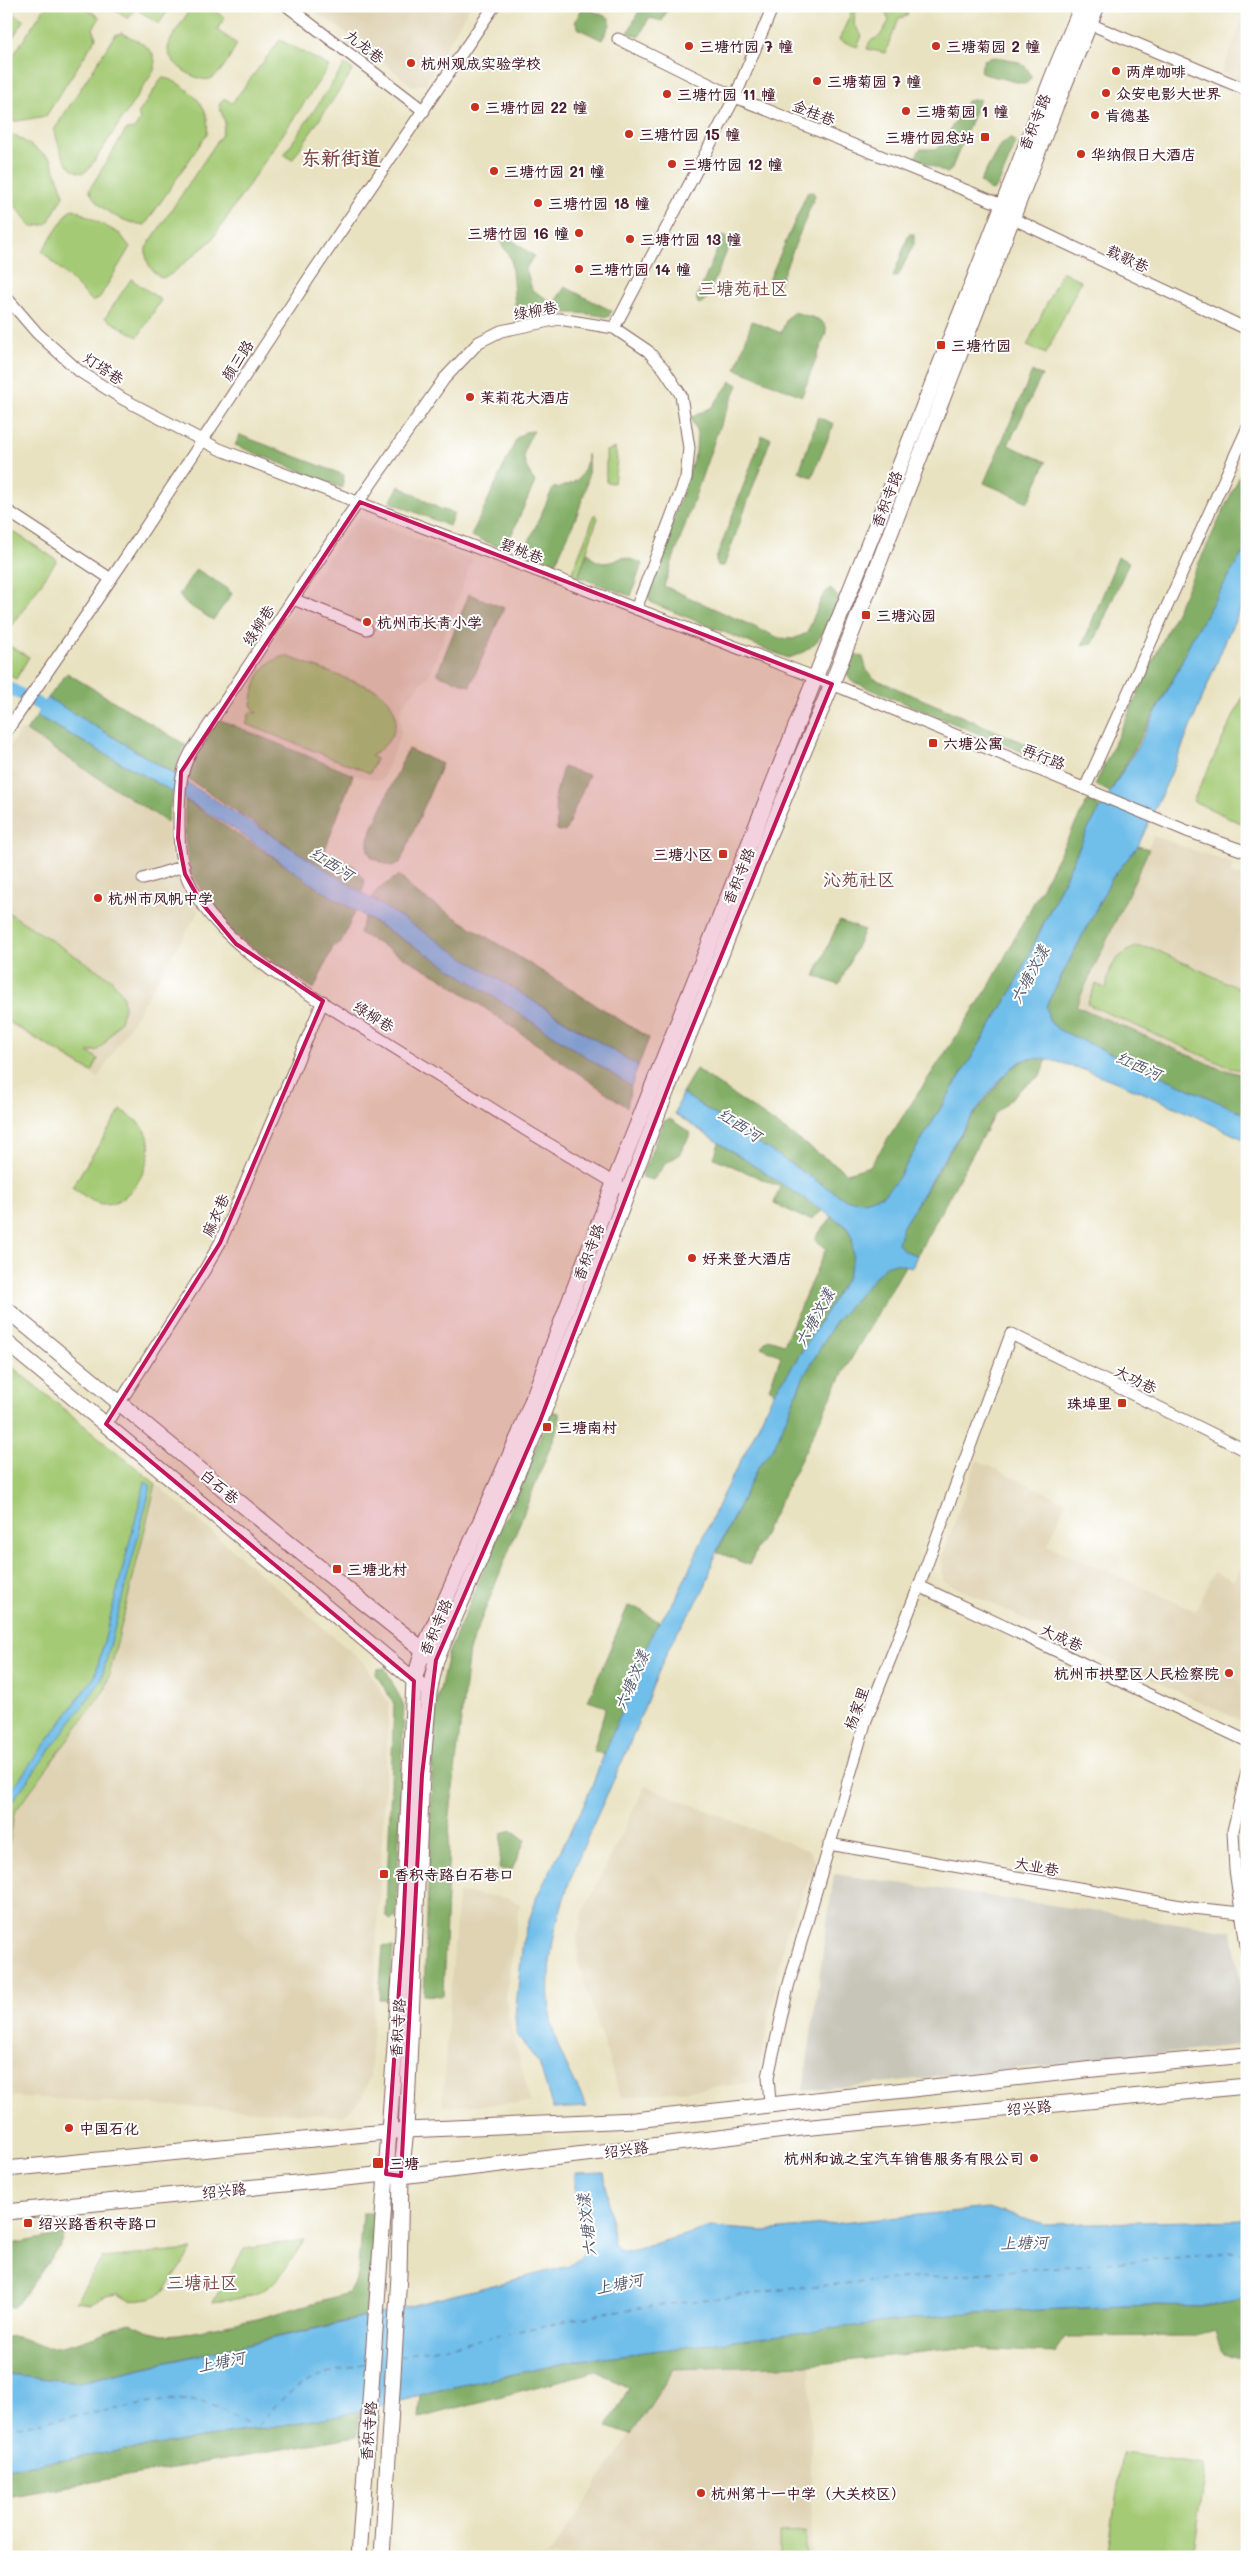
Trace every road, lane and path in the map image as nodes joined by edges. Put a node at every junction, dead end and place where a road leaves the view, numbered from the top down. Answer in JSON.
{"nodes":[{"id":1,"x":287,"y":6,"type":"edge"},
{"id":2,"x":494,"y":6,"type":"edge"},
{"id":3,"x":774,"y":6,"type":"edge"},
{"id":4,"x":1082,"y":6,"type":"edge"},
{"id":5,"x":1097,"y":6,"type":"edge"},
{"id":6,"x":1090,"y":24,"type":"junction"},
{"id":7,"x":618,"y":40,"type":"dead end"},
{"id":8,"x":1247,"y":90,"type":"edge"},
{"id":9,"x":735,"y":97,"type":"junction"},
{"id":10,"x":424,"y":111,"type":"junction"},
{"id":11,"x":1002,"y":205,"type":"junction"},
{"id":12,"x":1014,"y":219,"type":"junction"},
{"id":13,"x":6,"y":297,"type":"edge"},
{"id":14,"x":614,"y":328,"type":"junction"},
{"id":15,"x":1247,"y":329,"type":"edge"},
{"id":16,"x":1247,"y":429,"type":"edge"},
{"id":17,"x":202,"y":441,"type":"junction"},
{"id":18,"x":360,"y":502,"type":"junction"},
{"id":19,"x":6,"y":510,"type":"edge"},
{"id":20,"x":111,"y":579,"type":"junction"},
{"id":21,"x":293,"y":598,"type":"junction"},
{"id":22,"x":636,"y":609,"type":"junction"},
{"id":23,"x":366,"y":629,"type":"dead end"},
{"id":24,"x":817,"y":678,"type":"junction"},
{"id":25,"x":832,"y":684,"type":"junction"},
{"id":26,"x":6,"y":732,"type":"edge"},
{"id":27,"x":1085,"y":788,"type":"junction"},
{"id":28,"x":1247,"y":852,"type":"edge"},
{"id":29,"x":184,"y":866,"type":"junction"},
{"id":30,"x":143,"y":879,"type":"dead end"},
{"id":31,"x":323,"y":1001,"type":"junction"},
{"id":32,"x":621,"y":1187,"type":"junction"},
{"id":33,"x":6,"y":1309,"type":"edge"},
{"id":34,"x":1012,"y":1334,"type":"joint"},
{"id":35,"x":6,"y":1342,"type":"edge"},
{"id":36,"x":119,"y":1403,"type":"junction"},
{"id":37,"x":106,"y":1424,"type":"junction"},
{"id":38,"x":1247,"y":1451,"type":"edge"},
{"id":39,"x":919,"y":1586,"type":"junction"},
{"id":40,"x":424,"y":1650,"type":"junction"},
{"id":41,"x":436,"y":1660,"type":"junction"},
{"id":42,"x":414,"y":1681,"type":"junction"},
{"id":43,"x":429,"y":1693,"type":"junction"},
{"id":44,"x":1247,"y":1742,"type":"edge"},
{"id":45,"x":1247,"y":1771,"type":"edge"},
{"id":46,"x":829,"y":1844,"type":"junction"},
{"id":47,"x":1241,"y":1913,"type":"junction"},
{"id":48,"x":1247,"y":1952,"type":"edge"},
{"id":49,"x":1247,"y":2056,"type":"edge"},
{"id":50,"x":1247,"y":2086,"type":"edge"},
{"id":51,"x":770,"y":2104,"type":"junction"},
{"id":52,"x":406,"y":2130,"type":"junction"},
{"id":53,"x":390,"y":2132,"type":"junction"},
{"id":54,"x":6,"y":2170,"type":"edge"},
{"id":55,"x":386,"y":2174,"type":"junction"},
{"id":56,"x":401,"y":2176,"type":"junction"},
{"id":57,"x":6,"y":2212,"type":"edge"},
{"id":58,"x":359,"y":2557,"type":"edge"},
{"id":59,"x":382,"y":2557,"type":"edge"}],
"edges":[{"from":1,"to":10,"type":"street","name":"九龙巷"},
{"from":2,"to":10,"type":"street","name":"颜三路"},
{"from":3,"to":9,"type":"street"},
{"from":4,"to":11,"type":"main road","name":"香积寺路"},
{"from":5,"to":6,"type":"main road","name":"香积寺路"},
{"from":6,"to":8,"type":"street"},
{"from":6,"to":12,"type":"main road","name":"香积寺路"},
{"from":7,"to":9,"type":"street","name":"金桂巷"},
{"from":9,"to":11,"type":"street","name":"金桂巷"},
{"from":9,"to":14,"type":"street"},
{"from":10,"to":17,"type":"street","name":"颜三路"},
{"from":11,"to":12,"type":"street","name":"载歌巷"},
{"from":11,"to":24,"type":"main road","name":"香积寺路"},
{"from":12,"to":15,"type":"street","name":"载歌巷"},
{"from":12,"to":25,"type":"main road","name":"香积寺路"},
{"from":13,"to":17,"type":"street","name":"灯塔巷"},
{"from":14,"to":18,"type":"street","name":"绿柳巷"},
{"from":14,"to":22,"type":"street","name":"绿柳巷"},
{"from":16,"to":27,"type":"street"},
{"from":17,"to":18,"type":"street","name":"碧桃巷"},
{"from":17,"to":20,"type":"street","name":"颜三路"},
{"from":18,"to":21,"type":"street","name":"绿柳巷"},
{"from":18,"to":22,"type":"street","name":"碧桃巷"},
{"from":19,"to":20,"type":"street"},
{"from":20,"to":26,"type":"street","name":"颜三路"},
{"from":21,"to":23,"type":"street"},
{"from":21,"to":29,"type":"street","name":"绿柳巷"},
{"from":22,"to":24,"type":"street","name":"碧桃巷"},
{"from":24,"to":25,"type":"street","name":"碧桃巷"},
{"from":24,"to":32,"type":"main road","name":"香积寺路"},
{"from":25,"to":27,"type":"street","name":"再行路"},
{"from":25,"to":32,"type":"main road","name":"香积寺路"},
{"from":27,"to":28,"type":"street","name":"再行路"},
{"from":29,"to":30,"type":"street"},
{"from":29,"to":31,"type":"street","name":"绿柳巷"},
{"from":31,"to":32,"type":"street","name":"绿柳巷"},
{"from":31,"to":36,"type":"street","name":"麻衣巷"},
{"from":32,"to":40,"type":"main road","name":"香积寺路"},
{"from":32,"to":41,"type":"main road","name":"香积寺路"},
{"from":33,"to":36,"type":"main road","name":"白石巷"},
{"from":34,"to":38,"type":"street","name":"大功巷"},
{"from":34,"to":39,"type":"street","name":"杨家里"},
{"from":35,"to":37,"type":"main road","name":"白石巷"},
{"from":36,"to":37,"type":"street","name":"麻衣巷"},
{"from":36,"to":40,"type":"main road","name":"白石巷"},
{"from":37,"to":42,"type":"main road","name":"白石巷"},
{"from":39,"to":44,"type":"street","name":"大成巷"},
{"from":39,"to":46,"type":"street","name":"杨家里"},
{"from":40,"to":41,"type":"main road","name":"白石巷"},
{"from":40,"to":42,"type":"main road","name":"香积寺路"},
{"from":41,"to":43,"type":"main road","name":"香积寺路"},
{"from":42,"to":43,"type":"main road","name":"白石巷"},
{"from":42,"to":53,"type":"main road","name":"香积寺路"},
{"from":43,"to":52,"type":"main road","name":"香积寺路"},
{"from":45,"to":47,"type":"street"},
{"from":46,"to":47,"type":"street","name":"大业巷"},
{"from":46,"to":51,"type":"street","name":"杨家里"},
{"from":47,"to":48,"type":"street"},
{"from":49,"to":51,"type":"main road","name":"绍兴路"},
{"from":50,"to":56,"type":"main road","name":"绍兴路"},
{"from":51,"to":52,"type":"main road","name":"绍兴路"},
{"from":52,"to":53,"type":"main road","name":"绍兴路"},
{"from":52,"to":56,"type":"main road","name":"香积寺路"},
{"from":53,"to":54,"type":"main road","name":"绍兴路"},
{"from":53,"to":55,"type":"main road","name":"香积寺路"},
{"from":55,"to":56,"type":"main road","name":"绍兴路"},
{"from":55,"to":57,"type":"main road","name":"绍兴路"},
{"from":55,"to":58,"type":"main road","name":"香积寺路"},
{"from":56,"to":59,"type":"main road","name":"香积寺路"}]}
